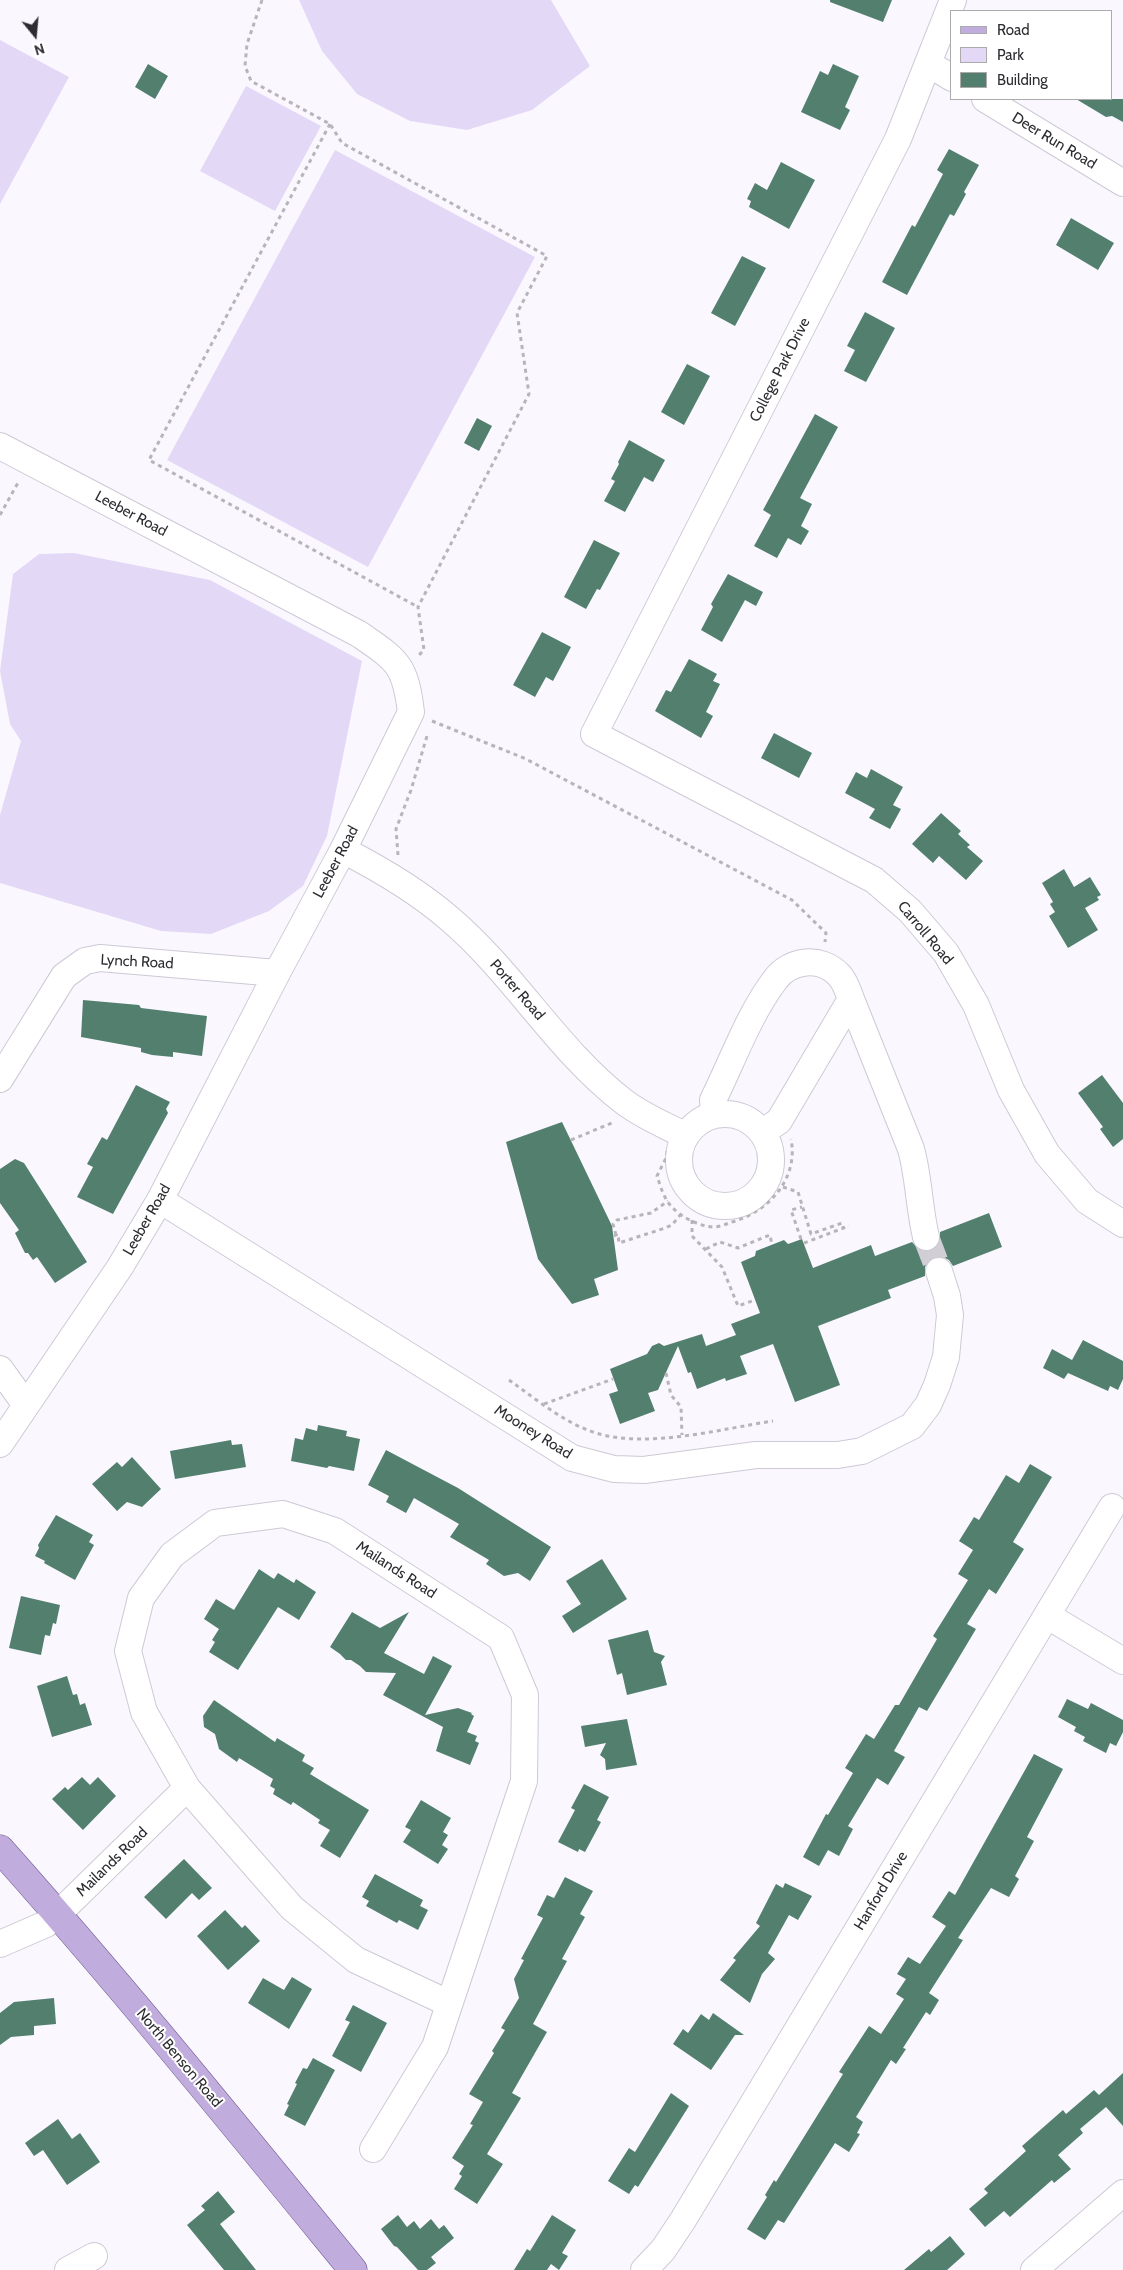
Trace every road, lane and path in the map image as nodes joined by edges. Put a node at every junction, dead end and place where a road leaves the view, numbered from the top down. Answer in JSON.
{"nodes":[{"id":1,"x":262,"y":0,"type":"edge"},
{"id":2,"x":953,"y":0,"type":"edge"},
{"id":3,"x":929,"y":64,"type":"junction"},
{"id":4,"x":950,"y":77,"type":"edge"},
{"id":5,"x":987,"y":100,"type":"edge"},
{"id":6,"x":330,"y":124,"type":"junction"},
{"id":7,"x":1123,"y":183,"type":"edge"},
{"id":8,"x":0,"y":446,"type":"edge"},
{"id":9,"x":23,"y":474,"type":"dead end"},
{"id":10,"x":0,"y":515,"type":"edge"},
{"id":11,"x":418,"y":607,"type":"junction"},
{"id":12,"x":403,"y":675,"type":"junction"},
{"id":13,"x":411,"y":712,"type":"junction"},
{"id":14,"x":594,"y":734,"type":"joint"},
{"id":15,"x":343,"y":850,"type":"junction"},
{"id":16,"x":823,"y":965,"type":"junction"},
{"id":17,"x":277,"y":972,"type":"junction"},
{"id":18,"x":851,"y":999,"type":"junction"},
{"id":19,"x":0,"y":1079,"type":"edge"},
{"id":20,"x":714,"y":1115,"type":"junction"},
{"id":21,"x":619,"y":1121,"type":"dead end"},
{"id":22,"x":771,"y":1127,"type":"junction"},
{"id":23,"x":571,"y":1140,"type":"dead end"},
{"id":24,"x":676,"y":1141,"type":"junction"},
{"id":25,"x":783,"y":1187,"type":"junction"},
{"id":26,"x":160,"y":1200,"type":"junction"},
{"id":27,"x":668,"y":1201,"type":"junction"},
{"id":28,"x":802,"y":1207,"type":"junction"},
{"id":29,"x":682,"y":1214,"type":"junction"},
{"id":30,"x":692,"y":1220,"type":"junction"},
{"id":31,"x":1123,"y":1224,"type":"edge"},
{"id":32,"x":850,"y":1226,"type":"dead end"},
{"id":33,"x":843,"y":1227,"type":"junction"},
{"id":34,"x":926,"y":1237,"type":"tunnel mouth"},
{"id":35,"x":801,"y":1239,"type":"dead end"},
{"id":36,"x":804,"y":1243,"type":"dead end"},
{"id":37,"x":772,"y":1245,"type":"dead end"},
{"id":38,"x":706,"y":1249,"type":"junction"},
{"id":39,"x":939,"y":1271,"type":"tunnel mouth"},
{"id":40,"x":755,"y":1300,"type":"dead end"},
{"id":41,"x":0,"y":1369,"type":"edge"},
{"id":42,"x":666,"y":1373,"type":"dead end"},
{"id":43,"x":613,"y":1379,"type":"dead end"},
{"id":44,"x":508,"y":1380,"type":"dead end"},
{"id":45,"x":544,"y":1404,"type":"junction"},
{"id":46,"x":26,"y":1405,"type":"junction"},
{"id":47,"x":773,"y":1421,"type":"dead end"},
{"id":48,"x":682,"y":1435,"type":"junction"},
{"id":49,"x":0,"y":1444,"type":"edge"},
{"id":50,"x":1112,"y":1507,"type":"dead end"},
{"id":51,"x":1048,"y":1616,"type":"junction"},
{"id":52,"x":1123,"y":1661,"type":"edge"},
{"id":53,"x":187,"y":1788,"type":"junction"},
{"id":54,"x":0,"y":1849,"type":"edge"},
{"id":55,"x":58,"y":1914,"type":"junction"},
{"id":56,"x":0,"y":1944,"type":"edge"},
{"id":57,"x":448,"y":2003,"type":"junction"},
{"id":58,"x":374,"y":2149,"type":"dead end"},
{"id":59,"x":1123,"y":2193,"type":"edge"},
{"id":60,"x":94,"y":2256,"type":"dead end"},
{"id":61,"x":68,"y":2270,"type":"edge"},
{"id":62,"x":353,"y":2270,"type":"edge"},
{"id":63,"x":644,"y":2270,"type":"edge"},
{"id":64,"x":1034,"y":2270,"type":"edge"}],
"edges":[{"from":1,"to":6,"type":"path"},
{"from":2,"to":3,"type":"street","name":"College Park Drive"},
{"from":3,"to":4,"type":"street"},
{"from":3,"to":14,"type":"street","name":"College Park Drive"},
{"from":5,"to":7,"type":"street","name":"Deer Run Road"},
{"from":6,"to":11,"type":"path"},
{"from":6,"to":11,"type":"path"},
{"from":8,"to":12,"type":"street","name":"Leeber Road"},
{"from":9,"to":10,"type":"path"},
{"from":11,"to":12,"type":"path"},
{"from":12,"to":13,"type":"street","name":"Leeber Road"},
{"from":13,"to":15,"type":"street","name":"Leeber Road"},
{"from":13,"to":16,"type":"path"},
{"from":14,"to":31,"type":"street","name":"Carroll Road"},
{"from":15,"to":17,"type":"street","name":"Leeber Road"},
{"from":15,"to":24,"type":"street","name":"Porter Road"},
{"from":16,"to":18,"type":"street"},
{"from":16,"to":20,"type":"street"},
{"from":17,"to":19,"type":"street","name":"Lynch Road"},
{"from":17,"to":26,"type":"street","name":"Leeber Road"},
{"from":18,"to":22,"type":"street"},
{"from":18,"to":34,"type":"street"},
{"from":20,"to":22,"type":"street"},
{"from":20,"to":24,"type":"street"},
{"from":21,"to":23,"type":"path"},
{"from":22,"to":24,"type":"street"},
{"from":22,"to":25,"type":"path"},
{"from":24,"to":27,"type":"path"},
{"from":25,"to":28,"type":"path"},
{"from":25,"to":30,"type":"path"},
{"from":26,"to":39,"type":"street","name":"Mooney Road"},
{"from":26,"to":46,"type":"street","name":"Leeber Road"},
{"from":27,"to":29,"type":"path"},
{"from":27,"to":29,"type":"path"},
{"from":28,"to":33,"type":"path"},
{"from":28,"to":35,"type":"path"},
{"from":29,"to":30,"type":"path"},
{"from":30,"to":38,"type":"path"},
{"from":32,"to":33,"type":"path"},
{"from":33,"to":36,"type":"path"},
{"from":37,"to":38,"type":"path"},
{"from":38,"to":40,"type":"path"},
{"from":41,"to":46,"type":"street"},
{"from":42,"to":48,"type":"path"},
{"from":43,"to":45,"type":"path"},
{"from":44,"to":45,"type":"path"},
{"from":45,"to":48,"type":"path"},
{"from":46,"to":49,"type":"street","name":"Leeber Road"},
{"from":47,"to":48,"type":"path"},
{"from":50,"to":51,"type":"street","name":"Hanford Drive"},
{"from":51,"to":52,"type":"street"},
{"from":51,"to":63,"type":"street","name":"Hanford Drive"},
{"from":53,"to":55,"type":"street","name":"Mailands Road"},
{"from":53,"to":57,"type":"street","name":"Mailands Road"},
{"from":53,"to":57,"type":"street","name":"Mailands Road"},
{"from":54,"to":55,"type":"main road","name":"North Benson Road"},
{"from":55,"to":56,"type":"street","name":"Mailands Road"},
{"from":55,"to":62,"type":"main road","name":"North Benson Road"},
{"from":57,"to":58,"type":"street","name":"Mailands Road"},
{"from":59,"to":64,"type":"street"},
{"from":60,"to":61,"type":"street"}]}
